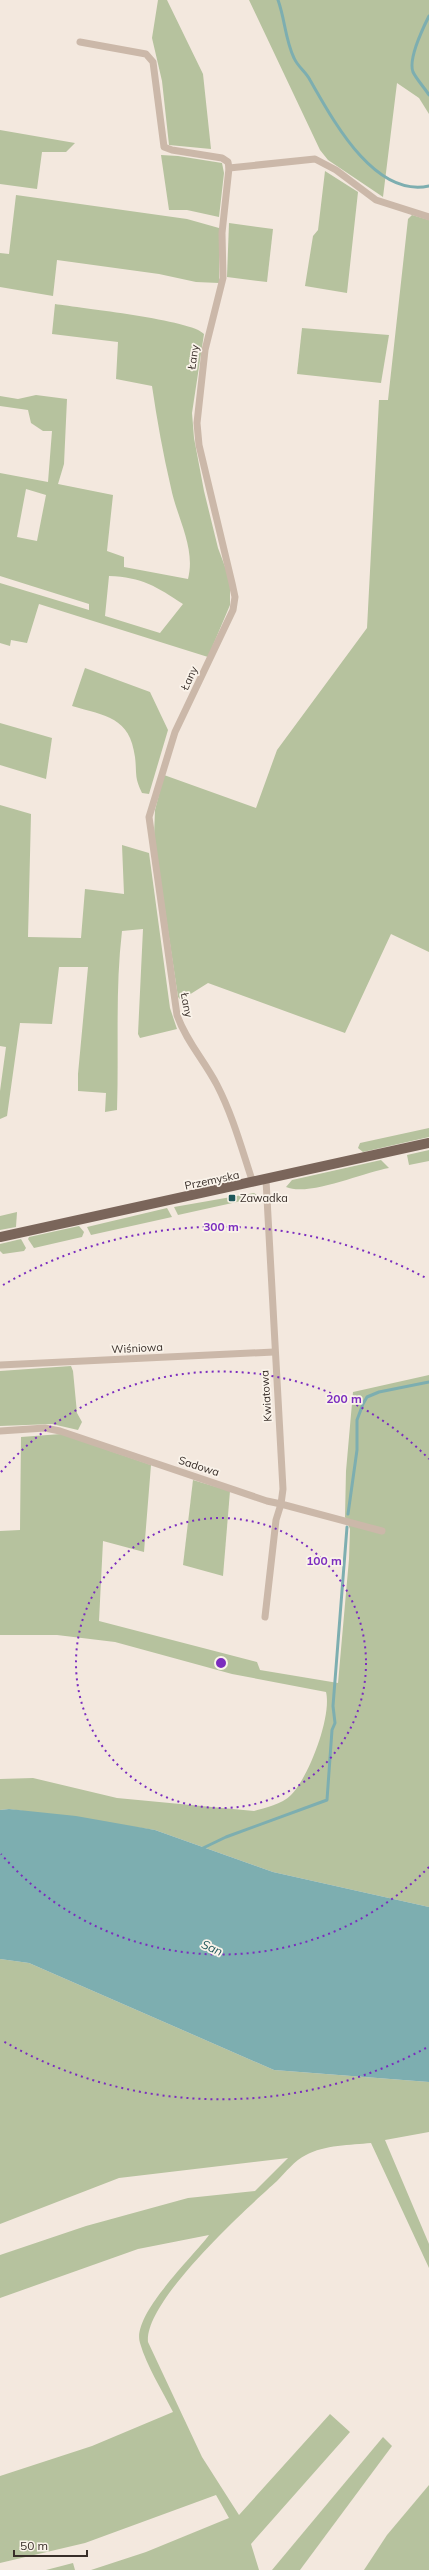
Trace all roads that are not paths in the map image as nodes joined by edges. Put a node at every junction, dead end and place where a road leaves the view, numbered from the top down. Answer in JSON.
{"nodes":[{"id":1,"x":80,"y":42,"type":"dead end"},
{"id":2,"x":229,"y":168,"type":"junction"},
{"id":3,"x":429,"y":217,"type":"edge"},
{"id":4,"x":429,"y":1143,"type":"edge"},
{"id":5,"x":266,"y":1180,"type":"junction"},
{"id":6,"x":254,"y":1183,"type":"junction"},
{"id":7,"x":0,"y":1237,"type":"edge"},
{"id":8,"x":274,"y":1352,"type":"junction"},
{"id":9,"x":0,"y":1365,"type":"edge"},
{"id":10,"x":0,"y":1431,"type":"edge"},
{"id":11,"x":281,"y":1504,"type":"junction"},
{"id":12,"x":382,"y":1531,"type":"dead end"},
{"id":13,"x":265,"y":1617,"type":"dead end"}],
"edges":[{"from":1,"to":2,"type":"street"},
{"from":2,"to":3,"type":"street"},
{"from":2,"to":6,"type":"street","name":"Łany"},
{"from":4,"to":5,"type":"main road","name":"Przemyska"},
{"from":5,"to":6,"type":"main road","name":"Przemyska"},
{"from":5,"to":8,"type":"street","name":"Kwiatowa"},
{"from":6,"to":7,"type":"main road","name":"Przemyska"},
{"from":8,"to":9,"type":"street","name":"Wiśniowa"},
{"from":8,"to":11,"type":"street","name":"Kwiatowa"},
{"from":10,"to":11,"type":"street","name":"Sadowa"},
{"from":11,"to":12,"type":"street"},
{"from":11,"to":13,"type":"street"}]}
